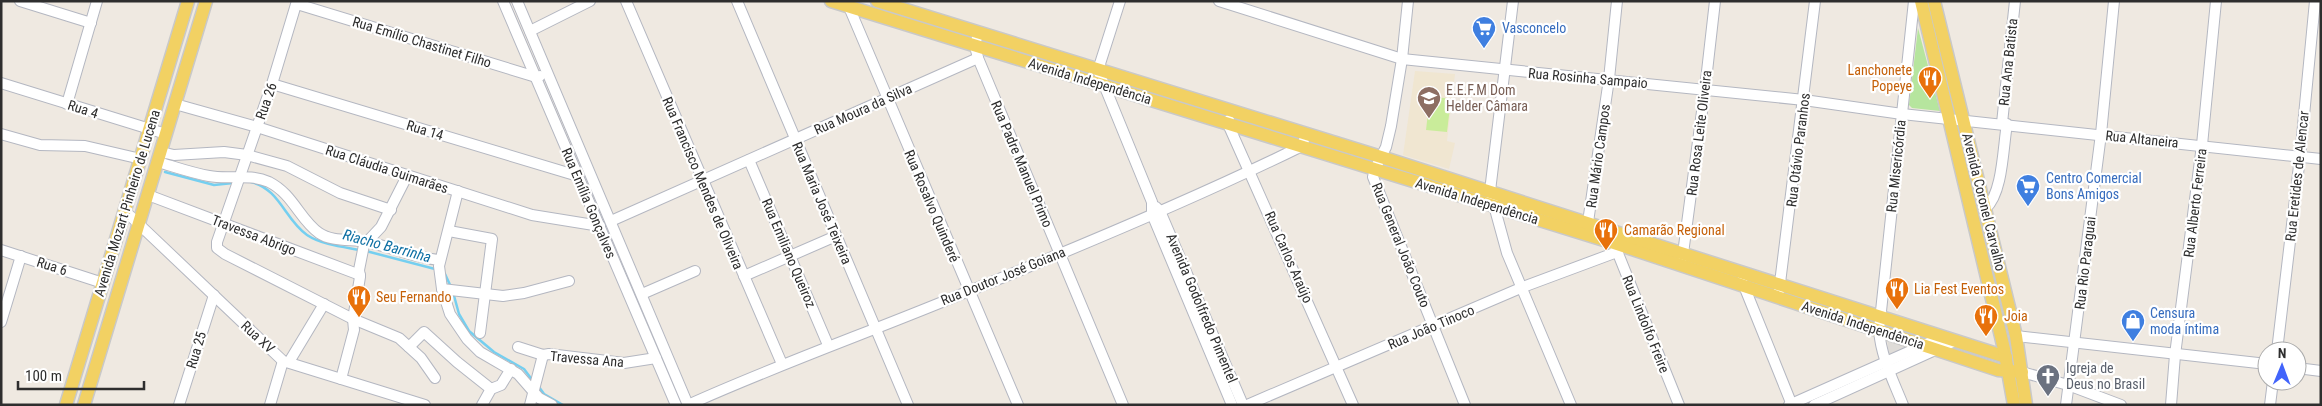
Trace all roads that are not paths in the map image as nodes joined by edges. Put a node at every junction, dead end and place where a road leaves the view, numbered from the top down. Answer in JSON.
{"nodes":[{"id":1,"x":20,"y":1,"type":"edge"},
{"id":2,"x":97,"y":1,"type":"edge"},
{"id":3,"x":188,"y":1,"type":"edge"},
{"id":4,"x":206,"y":1,"type":"edge"},
{"id":5,"x":503,"y":1,"type":"edge"},
{"id":6,"x":517,"y":1,"type":"edge"},
{"id":7,"x":590,"y":1,"type":"edge"},
{"id":8,"x":626,"y":1,"type":"edge"},
{"id":9,"x":737,"y":1,"type":"edge"},
{"id":10,"x":831,"y":1,"type":"edge"},
{"id":11,"x":877,"y":1,"type":"edge"},
{"id":12,"x":1120,"y":1,"type":"edge"},
{"id":13,"x":1219,"y":1,"type":"edge"},
{"id":14,"x":1408,"y":1,"type":"edge"},
{"id":15,"x":1513,"y":1,"type":"edge"},
{"id":16,"x":1617,"y":1,"type":"edge"},
{"id":17,"x":1715,"y":1,"type":"edge"},
{"id":18,"x":1815,"y":1,"type":"edge"},
{"id":19,"x":1914,"y":1,"type":"edge"},
{"id":20,"x":1921,"y":1,"type":"edge"},
{"id":21,"x":1934,"y":1,"type":"edge"},
{"id":22,"x":2015,"y":1,"type":"edge"},
{"id":23,"x":2114,"y":1,"type":"edge"},
{"id":24,"x":2216,"y":1,"type":"edge"},
{"id":25,"x":2315,"y":1,"type":"edge"},
{"id":26,"x":297,"y":3,"type":"edge"},
{"id":27,"x":849,"y":7,"type":"junction"},
{"id":28,"x":90,"y":22,"type":"junction"},
{"id":29,"x":530,"y":31,"type":"junction"},
{"id":30,"x":978,"y":33,"type":"junction"},
{"id":31,"x":976,"y":52,"type":"junction"},
{"id":32,"x":1402,"y":59,"type":"junction"},
{"id":33,"x":1098,"y":70,"type":"junction"},
{"id":34,"x":1505,"y":70,"type":"junction"},
{"id":35,"x":548,"y":73,"type":"junction"},
{"id":36,"x":536,"y":77,"type":"junction"},
{"id":37,"x":1609,"y":79,"type":"junction"},
{"id":38,"x":1,"y":83,"type":"edge"},
{"id":39,"x":272,"y":84,"type":"junction"},
{"id":40,"x":1104,"y":86,"type":"junction"},
{"id":41,"x":1705,"y":90,"type":"junction"},
{"id":42,"x":886,"y":98,"type":"junction"},
{"id":43,"x":1804,"y":100,"type":"junction"},
{"id":44,"x":67,"y":104,"type":"junction"},
{"id":45,"x":175,"y":104,"type":"junction"},
{"id":46,"x":1232,"y":110,"type":"junction"},
{"id":47,"x":1902,"y":114,"type":"junction"},
{"id":48,"x":1950,"y":119,"type":"junction"},
{"id":49,"x":1964,"y":121,"type":"junction"},
{"id":50,"x":1228,"y":124,"type":"junction"},
{"id":51,"x":2004,"y":124,"type":"junction"},
{"id":52,"x":257,"y":127,"type":"junction"},
{"id":53,"x":150,"y":130,"type":"junction"},
{"id":54,"x":1,"y":134,"type":"edge"},
{"id":55,"x":166,"y":134,"type":"junction"},
{"id":56,"x":2101,"y":134,"type":"junction"},
{"id":57,"x":794,"y":139,"type":"junction"},
{"id":58,"x":1304,"y":140,"type":"junction"},
{"id":59,"x":2202,"y":145,"type":"junction"},
{"id":60,"x":247,"y":155,"type":"junction"},
{"id":61,"x":1382,"y":156,"type":"junction"},
{"id":62,"x":159,"y":157,"type":"junction"},
{"id":63,"x":2300,"y":157,"type":"junction"},
{"id":64,"x":141,"y":159,"type":"junction"},
{"id":65,"x":2321,"y":159,"type":"edge"},
{"id":66,"x":749,"y":160,"type":"junction"},
{"id":67,"x":1375,"y":169,"type":"junction"},
{"id":68,"x":1250,"y":172,"type":"junction"},
{"id":69,"x":241,"y":176,"type":"junction"},
{"id":70,"x":407,"y":176,"type":"junction"},
{"id":71,"x":578,"y":176,"type":"junction"},
{"id":72,"x":703,"y":182,"type":"junction"},
{"id":73,"x":1490,"y":191,"type":"junction"},
{"id":74,"x":458,"y":192,"type":"junction"},
{"id":75,"x":148,"y":195,"type":"junction"},
{"id":76,"x":1494,"y":206,"type":"junction"},
{"id":77,"x":1986,"y":208,"type":"junction"},
{"id":78,"x":390,"y":210,"type":"junction"},
{"id":79,"x":125,"y":211,"type":"junction"},
{"id":80,"x":1156,"y":213,"type":"junction"},
{"id":81,"x":611,"y":221,"type":"junction"},
{"id":82,"x":1588,"y":222,"type":"junction"},
{"id":83,"x":139,"y":224,"type":"junction"},
{"id":84,"x":223,"y":224,"type":"junction"},
{"id":85,"x":600,"y":226,"type":"junction"},
{"id":86,"x":449,"y":231,"type":"junction"},
{"id":87,"x":836,"y":236,"type":"junction"},
{"id":88,"x":117,"y":238,"type":"junction"},
{"id":89,"x":133,"y":244,"type":"junction"},
{"id":90,"x":365,"y":247,"type":"junction"},
{"id":91,"x":1615,"y":248,"type":"junction"},
{"id":92,"x":1,"y":250,"type":"edge"},
{"id":93,"x":1683,"y":252,"type":"junction"},
{"id":94,"x":1060,"y":253,"type":"junction"},
{"id":95,"x":22,"y":256,"type":"junction"},
{"id":96,"x":790,"y":256,"type":"junction"},
{"id":97,"x":1681,"y":266,"type":"junction"},
{"id":98,"x":439,"y":267,"type":"junction"},
{"id":99,"x":696,"y":271,"type":"dead end"},
{"id":100,"x":1738,"y":271,"type":"junction"},
{"id":101,"x":633,"y":273,"type":"junction"},
{"id":102,"x":360,"y":275,"type":"junction"},
{"id":103,"x":744,"y":276,"type":"junction"},
{"id":104,"x":621,"y":278,"type":"junction"},
{"id":105,"x":569,"y":281,"type":"dead end"},
{"id":106,"x":103,"y":283,"type":"junction"},
{"id":107,"x":1744,"y":286,"type":"junction"},
{"id":108,"x":1523,"y":287,"type":"junction"},
{"id":109,"x":442,"y":289,"type":"junction"},
{"id":110,"x":1779,"y":291,"type":"junction"},
{"id":111,"x":968,"y":292,"type":"junction"},
{"id":112,"x":642,"y":294,"type":"junction"},
{"id":113,"x":214,"y":295,"type":"junction"},
{"id":114,"x":486,"y":295,"type":"junction"},
{"id":115,"x":324,"y":304,"type":"junction"},
{"id":116,"x":1196,"y":306,"type":"junction"},
{"id":117,"x":1880,"y":317,"type":"junction"},
{"id":118,"x":353,"y":318,"type":"junction"},
{"id":119,"x":1,"y":322,"type":"edge"},
{"id":120,"x":1434,"y":325,"type":"junction"},
{"id":121,"x":874,"y":327,"type":"junction"},
{"id":122,"x":1879,"y":330,"type":"junction"},
{"id":123,"x":480,"y":333,"type":"dead end"},
{"id":124,"x":2016,"y":336,"type":"junction"},
{"id":125,"x":1942,"y":337,"type":"junction"},
{"id":126,"x":1955,"y":341,"type":"junction"},
{"id":127,"x":2278,"y":341,"type":"edge"},
{"id":128,"x":2075,"y":343,"type":"junction"},
{"id":129,"x":828,"y":345,"type":"junction"},
{"id":130,"x":409,"y":347,"type":"junction"},
{"id":131,"x":518,"y":347,"type":"dead end"},
{"id":132,"x":1930,"y":347,"type":"junction"},
{"id":133,"x":543,"y":355,"type":"junction"},
{"id":134,"x":2175,"y":355,"type":"junction"},
{"id":135,"x":2006,"y":357,"type":"junction"},
{"id":136,"x":656,"y":358,"type":"junction"},
{"id":137,"x":286,"y":362,"type":"junction"},
{"id":138,"x":2257,"y":363,"type":"edge"},
{"id":139,"x":782,"y":364,"type":"junction"},
{"id":140,"x":1338,"y":366,"type":"junction"},
{"id":141,"x":1886,"y":366,"type":"junction"},
{"id":142,"x":511,"y":369,"type":"junction"},
{"id":143,"x":2307,"y":369,"type":"edge"},
{"id":144,"x":2009,"y":371,"type":"junction"},
{"id":145,"x":2321,"y":371,"type":"edge"},
{"id":146,"x":2022,"y":372,"type":"junction"},
{"id":147,"x":435,"y":378,"type":"dead end"},
{"id":148,"x":341,"y":379,"type":"junction"},
{"id":149,"x":2068,"y":385,"type":"junction"},
{"id":150,"x":492,"y":389,"type":"junction"},
{"id":151,"x":2272,"y":391,"type":"edge"},
{"id":152,"x":534,"y":392,"type":"junction"},
{"id":153,"x":1791,"y":404,"type":"edge"},
{"id":154,"x":66,"y":405,"type":"edge"},
{"id":155,"x":84,"y":405,"type":"edge"},
{"id":156,"x":179,"y":405,"type":"edge"},
{"id":157,"x":270,"y":405,"type":"edge"},
{"id":158,"x":425,"y":405,"type":"edge"},
{"id":159,"x":482,"y":405,"type":"edge"},
{"id":160,"x":530,"y":405,"type":"edge"},
{"id":161,"x":552,"y":405,"type":"edge"},
{"id":162,"x":676,"y":405,"type":"edge"},
{"id":163,"x":688,"y":405,"type":"edge"},
{"id":164,"x":908,"y":405,"type":"edge"},
{"id":165,"x":1018,"y":405,"type":"edge"},
{"id":166,"x":1123,"y":405,"type":"edge"},
{"id":167,"x":1232,"y":405,"type":"edge"},
{"id":168,"x":1243,"y":405,"type":"edge"},
{"id":169,"x":1247,"y":405,"type":"edge"},
{"id":170,"x":1353,"y":405,"type":"edge"},
{"id":171,"x":1466,"y":405,"type":"edge"},
{"id":172,"x":1571,"y":405,"type":"edge"},
{"id":173,"x":1679,"y":405,"type":"edge"},
{"id":174,"x":1814,"y":405,"type":"edge"},
{"id":175,"x":1903,"y":405,"type":"edge"},
{"id":176,"x":2014,"y":405,"type":"edge"},
{"id":177,"x":2026,"y":405,"type":"edge"},
{"id":178,"x":2066,"y":405,"type":"edge"},
{"id":179,"x":2121,"y":405,"type":"edge"},
{"id":180,"x":2170,"y":405,"type":"edge"},
{"id":181,"x":2270,"y":405,"type":"edge"}],
"edges":[{"from":1,"to":28,"type":"street"},
{"from":2,"to":28,"type":"street"},
{"from":3,"to":53,"type":"main road","name":"Avenida Mozart Pinheiro de Lucena"},
{"from":4,"to":45,"type":"main road","name":"Avenida Mozart Pinheiro de Lucena"},
{"from":5,"to":36,"type":"street","name":"Rua Emília Gonçalves"},
{"from":6,"to":29,"type":"street","name":"Rua Emília Gonçalves"},
{"from":7,"to":29,"type":"street"},
{"from":8,"to":72,"type":"street","name":"Rua Francisco Mendes de Oliveira"},
{"from":9,"to":57,"type":"street","name":"Rua Maria José Teixeira"},
{"from":10,"to":27,"type":"main road","name":"Avenida Independência"},
{"from":11,"to":30,"type":"main road","name":"Avenida Independência"},
{"from":12,"to":33,"type":"street"},
{"from":13,"to":32,"type":"street","name":"Rua Rosinha Sampaio"},
{"from":14,"to":32,"type":"street"},
{"from":15,"to":34,"type":"street"},
{"from":16,"to":37,"type":"street","name":"Rua Mário Campos"},
{"from":17,"to":41,"type":"street","name":"Rua Rosa Leite Oliveira"},
{"from":18,"to":43,"type":"street","name":"Rua Otávio Paranhos"},
{"from":19,"to":47,"type":"street","name":"Rua Misericórdia"},
{"from":20,"to":48,"type":"main road","name":"Avenida Coronel Carvalho"},
{"from":21,"to":49,"type":"main road","name":"Avenida Coronel Carvalho"},
{"from":22,"to":51,"type":"street","name":"Rua Ana Batista"},
{"from":23,"to":56,"type":"street","name":"Rua Rio Paraguai"},
{"from":24,"to":59,"type":"street","name":"Rua Alberto Ferreira"},
{"from":25,"to":63,"type":"street","name":"Rua Eretides de Alencar"},
{"from":26,"to":36,"type":"street","name":"Rua Emílio Chastinet Filho"},
{"from":26,"to":39,"type":"street","name":"Rua 26"},
{"from":27,"to":31,"type":"main road","name":"Avenida Independência"},
{"from":27,"to":42,"type":"street","name":"Rua Rosalvo Quinderé"},
{"from":28,"to":44,"type":"street"},
{"from":29,"to":35,"type":"street","name":"Rua Emília Gonçalves"},
{"from":30,"to":31,"type":"street"},
{"from":30,"to":33,"type":"main road","name":"Avenida Independência"},
{"from":31,"to":40,"type":"main road","name":"Avenida Independência"},
{"from":31,"to":42,"type":"street","name":"Rua Moura da Silva"},
{"from":31,"to":94,"type":"street","name":"Rua Padre Manuel Primo"},
{"from":32,"to":34,"type":"street","name":"Rua Rosinha Sampaio"},
{"from":32,"to":61,"type":"street"},
{"from":33,"to":40,"type":"street"},
{"from":33,"to":46,"type":"main road","name":"Avenida Independência"},
{"from":34,"to":37,"type":"street","name":"Rua Rosinha Sampaio"},
{"from":34,"to":73,"type":"street"},
{"from":35,"to":36,"type":"street"},
{"from":35,"to":81,"type":"street","name":"Rua Emília Gonçalves"},
{"from":36,"to":71,"type":"street","name":"Rua Emília Gonçalves"},
{"from":37,"to":41,"type":"street","name":"Rua Rosinha Sampaio"},
{"from":37,"to":82,"type":"street","name":"Rua Mário Campos"},
{"from":38,"to":44,"type":"street","name":"Rua 4"},
{"from":39,"to":52,"type":"street","name":"Rua 26"},
{"from":39,"to":71,"type":"street","name":"Rua 14"},
{"from":40,"to":50,"type":"main road","name":"Avenida Independência"},
{"from":40,"to":80,"type":"street"},
{"from":41,"to":43,"type":"street","name":"Rua Rosinha Sampaio"},
{"from":41,"to":93,"type":"street","name":"Rua Rosa Leite Oliveira"},
{"from":42,"to":57,"type":"street","name":"Rua Moura da Silva"},
{"from":42,"to":111,"type":"street","name":"Rua Rosalvo Quinderé"},
{"from":43,"to":47,"type":"street","name":"Rua Rosinha Sampaio"},
{"from":43,"to":110,"type":"street","name":"Rua Otávio Paranhos"},
{"from":44,"to":53,"type":"street","name":"Rua 4"},
{"from":45,"to":52,"type":"street","name":"Rua Cláudia Guimarães"},
{"from":45,"to":55,"type":"main road","name":"Avenida Mozart Pinheiro de Lucena"},
{"from":46,"to":50,"type":"street"},
{"from":46,"to":58,"type":"main road","name":"Avenida Independência"},
{"from":47,"to":48,"type":"street","name":"Rua Rosinha Sampaio"},
{"from":47,"to":117,"type":"street","name":"Rua Misericórdia"},
{"from":48,"to":49,"type":"street","name":"Rua Rosinha Sampaio"},
{"from":48,"to":135,"type":"main road","name":"Avenida Coronel Carvalho"},
{"from":49,"to":51,"type":"street","name":"Rua Altaneira"},
{"from":49,"to":77,"type":"main road","name":"Avenida Coronel Carvalho"},
{"from":50,"to":58,"type":"main road","name":"Avenida Independência"},
{"from":50,"to":68,"type":"street","name":"Rua Carlos Araújo"},
{"from":51,"to":56,"type":"street","name":"Rua Altaneira"},
{"from":51,"to":77,"type":"street","name":"Rua Ana Batista"},
{"from":52,"to":60,"type":"street","name":"Rua 26"},
{"from":52,"to":70,"type":"street","name":"Rua Cláudia Guimarães"},
{"from":53,"to":55,"type":"street","name":"Rua 4"},
{"from":53,"to":64,"type":"main road","name":"Avenida Mozart Pinheiro de Lucena"},
{"from":54,"to":64,"type":"street"},
{"from":55,"to":62,"type":"main road","name":"Avenida Mozart Pinheiro de Lucena"},
{"from":56,"to":59,"type":"street","name":"Rua Altaneira"},
{"from":56,"to":128,"type":"street","name":"Rua Rio Paraguai"},
{"from":57,"to":66,"type":"street","name":"Rua Moura da Silva"},
{"from":57,"to":87,"type":"street","name":"Rua Maria José Teixeira"},
{"from":58,"to":61,"type":"main road","name":"Avenida Independência"},
{"from":58,"to":67,"type":"main road","name":"Avenida Independência"},
{"from":58,"to":68,"type":"street","name":"Rua Doutor José Goiana"},
{"from":59,"to":63,"type":"street","name":"Rua Altaneira"},
{"from":59,"to":134,"type":"street","name":"Rua Alberto Ferreira"},
{"from":60,"to":62,"type":"street"},
{"from":60,"to":69,"type":"street","name":"Rua 26"},
{"from":60,"to":78,"type":"street"},
{"from":61,"to":67,"type":"street"},
{"from":61,"to":73,"type":"main road","name":"Avenida Independência"},
{"from":62,"to":69,"type":"street"},
{"from":62,"to":75,"type":"main road","name":"Avenida Mozart Pinheiro de Lucena"},
{"from":63,"to":65,"type":"street","name":"Rua Altaneira"},
{"from":63,"to":127,"type":"street","name":"Rua Eretides de Alencar"},
{"from":64,"to":79,"type":"main road","name":"Avenida Mozart Pinheiro de Lucena"},
{"from":66,"to":72,"type":"street","name":"Rua Moura da Silva"},
{"from":66,"to":96,"type":"street","name":"Rua Emiliano Queiroz"},
{"from":67,"to":76,"type":"main road","name":"Avenida Independência"},
{"from":67,"to":120,"type":"street","name":"Rua General João Couto"},
{"from":68,"to":80,"type":"street","name":"Rua Doutor José Goiana"},
{"from":68,"to":140,"type":"street","name":"Rua Carlos Araújo"},
{"from":69,"to":84,"type":"street","name":"Rua 26"},
{"from":69,"to":90,"type":"street"},
{"from":70,"to":74,"type":"street","name":"Rua Cláudia Guimarães"},
{"from":70,"to":78,"type":"street"},
{"from":71,"to":85,"type":"street","name":"Rua Emília Gonçalves"},
{"from":72,"to":81,"type":"street","name":"Rua Moura da Silva"},
{"from":72,"to":103,"type":"street","name":"Rua Francisco Mendes de Oliveira"},
{"from":73,"to":76,"type":"street"},
{"from":73,"to":82,"type":"main road","name":"Avenida Independência"},
{"from":74,"to":85,"type":"street","name":"Rua Cláudia Guimarães"},
{"from":74,"to":86,"type":"street"},
{"from":75,"to":83,"type":"main road","name":"Avenida Mozart Pinheiro de Lucena"},
{"from":75,"to":84,"type":"street","name":"Travessa Abrigo"},
{"from":76,"to":91,"type":"main road","name":"Avenida Independência"},
{"from":76,"to":108,"type":"street"},
{"from":77,"to":124,"type":"main road","name":"Avenida Coronel Carvalho"},
{"from":78,"to":90,"type":"street"},
{"from":79,"to":83,"type":"street","name":"Rua XV"},
{"from":79,"to":88,"type":"main road","name":"Avenida Mozart Pinheiro de Lucena"},
{"from":80,"to":94,"type":"street","name":"Rua Doutor José Goiana"},
{"from":80,"to":116,"type":"street","name":"Avenida Godolfredo Pimentel"},
{"from":81,"to":101,"type":"street","name":"Rua Emília Gonçalves"},
{"from":82,"to":93,"type":"main road","name":"Avenida Independência"},
{"from":83,"to":89,"type":"main road","name":"Avenida Mozart Pinheiro de Lucena"},
{"from":83,"to":113,"type":"street","name":"Rua XV"},
{"from":84,"to":102,"type":"street","name":"Travessa Abrigo"},
{"from":84,"to":115,"type":"street","name":"Rua 26"},
{"from":85,"to":104,"type":"street","name":"Rua Emília Gonçalves"},
{"from":86,"to":98,"type":"street"},
{"from":86,"to":114,"type":"street"},
{"from":87,"to":96,"type":"street"},
{"from":87,"to":121,"type":"street","name":"Rua Maria José Teixeira"},
{"from":88,"to":89,"type":"main road"},
{"from":88,"to":106,"type":"main road","name":"Avenida Mozart Pinheiro de Lucena"},
{"from":89,"to":155,"type":"main road","name":"Avenida Mozart Pinheiro de Lucena"},
{"from":90,"to":98,"type":"street"},
{"from":90,"to":102,"type":"street"},
{"from":91,"to":97,"type":"main road","name":"Avenida Independência"},
{"from":91,"to":108,"type":"street","name":"Rua João Tinoco"},
{"from":91,"to":173,"type":"street","name":"Rua Lindolfo Freire"},
{"from":92,"to":95,"type":"street","name":"Rua 6"},
{"from":93,"to":97,"type":"street","name":"Rua Rosa Leite Oliveira"},
{"from":93,"to":100,"type":"main road","name":"Avenida Independência"},
{"from":94,"to":111,"type":"street","name":"Rua Doutor José Goiana"},
{"from":94,"to":166,"type":"street","name":"Rua Padre Manuel Primo"},
{"from":95,"to":106,"type":"street","name":"Rua 6"},
{"from":95,"to":119,"type":"street"},
{"from":96,"to":103,"type":"street"},
{"from":96,"to":129,"type":"street","name":"Rua Emiliano Queiroz"},
{"from":97,"to":107,"type":"main road","name":"Avenida Independência"},
{"from":98,"to":109,"type":"street"},
{"from":99,"to":112,"type":"street"},
{"from":100,"to":107,"type":"street"},
{"from":100,"to":110,"type":"main road","name":"Avenida Independência"},
{"from":101,"to":104,"type":"street"},
{"from":101,"to":112,"type":"street","name":"Rua Emília Gonçalves"},
{"from":102,"to":118,"type":"street"},
{"from":103,"to":139,"type":"street","name":"Rua Francisco Mendes de Oliveira"},
{"from":104,"to":136,"type":"street","name":"Rua Emília Gonçalves"},
{"from":105,"to":114,"type":"street"},
{"from":106,"to":154,"type":"main road","name":"Avenida Mozart Pinheiro de Lucena"},
{"from":107,"to":110,"type":"main road","name":"Avenida Independência"},
{"from":107,"to":153,"type":"street"},
{"from":108,"to":120,"type":"street","name":"Rua João Tinoco"},
{"from":108,"to":172,"type":"street"},
{"from":109,"to":114,"type":"street"},
{"from":109,"to":142,"type":"street"},
{"from":110,"to":117,"type":"main road","name":"Avenida Independência"},
{"from":110,"to":122,"type":"main road","name":"Avenida Independência"},
{"from":111,"to":121,"type":"street","name":"Rua Doutor José Goiana"},
{"from":111,"to":165,"type":"street","name":"Rua Rosalvo Quinderé"},
{"from":112,"to":163,"type":"street","name":"Rua Emília Gonçalves"},
{"from":113,"to":137,"type":"street","name":"Rua XV"},
{"from":113,"to":156,"type":"street","name":"Rua 25"},
{"from":114,"to":123,"type":"street"},
{"from":115,"to":118,"type":"street","name":"Rua 26"},
{"from":115,"to":137,"type":"street"},
{"from":116,"to":167,"type":"street","name":"Avenida Godolfredo Pimentel"},
{"from":116,"to":168,"type":"street","name":"Avenida Godolfredo Pimentel"},
{"from":117,"to":122,"type":"street","name":"Rua Misericórdia"},
{"from":117,"to":125,"type":"main road","name":"Avenida Independência"},
{"from":118,"to":130,"type":"street","name":"Rua 26"},
{"from":118,"to":148,"type":"street"},
{"from":120,"to":140,"type":"street","name":"Rua João Tinoco"},
{"from":120,"to":171,"type":"street","name":"Rua General João Couto"},
{"from":121,"to":129,"type":"street","name":"Rua Doutor José Goiana"},
{"from":121,"to":164,"type":"street","name":"Rua Maria José Teixeira"},
{"from":122,"to":132,"type":"main road","name":"Avenida Independência"},
{"from":122,"to":141,"type":"street","name":"Rua Misericórdia"},
{"from":124,"to":128,"type":"street"},
{"from":124,"to":146,"type":"main road","name":"Avenida Coronel Carvalho"},
{"from":125,"to":126,"type":"main road","name":"Avenida Independência"},
{"from":125,"to":132,"type":"street"},
{"from":126,"to":132,"type":"street"},
{"from":126,"to":135,"type":"main road","name":"Avenida Independência"},
{"from":128,"to":134,"type":"street"},
{"from":128,"to":149,"type":"street","name":"Rua Rio Paraguai"},
{"from":129,"to":139,"type":"street","name":"Rua Doutor José Goiana"},
{"from":130,"to":147,"type":"street","name":"Rua 26"},
{"from":130,"to":150,"type":"street"},
{"from":131,"to":133,"type":"street","name":"Travessa Ana"},
{"from":132,"to":141,"type":"street"},
{"from":132,"to":144,"type":"main road","name":"Avenida Independência"},
{"from":133,"to":136,"type":"street","name":"Travessa Ana"},
{"from":133,"to":152,"type":"street"},
{"from":134,"to":138,"type":"street"},
{"from":134,"to":180,"type":"street","name":"Rua Alberto Ferreira"},
{"from":135,"to":144,"type":"main road","name":"Avenida Coronel Carvalho"},
{"from":136,"to":162,"type":"street","name":"Rua Emília Gonçalves"},
{"from":137,"to":148,"type":"street","name":"Rua XV"},
{"from":137,"to":157,"type":"street"},
{"from":139,"to":163,"type":"street","name":"Rua Doutor José Goiana"},
{"from":140,"to":169,"type":"street","name":"Rua João Tinoco"},
{"from":140,"to":170,"type":"street","name":"Rua Carlos Araújo"},
{"from":141,"to":153,"type":"street"},
{"from":141,"to":174,"type":"street"},
{"from":141,"to":175,"type":"street","name":"Rua Misericórdia"},
{"from":142,"to":150,"type":"street"},
{"from":142,"to":152,"type":"street"},
{"from":143,"to":145,"type":"street"},
{"from":144,"to":146,"type":"main road","name":"Avenida Independência"},
{"from":144,"to":176,"type":"main road","name":"Avenida Coronel Carvalho"},
{"from":146,"to":149,"type":"street","name":"Avenida Independência"},
{"from":146,"to":177,"type":"main road","name":"Avenida Coronel Carvalho"},
{"from":148,"to":158,"type":"street","name":"Rua XV"},
{"from":149,"to":178,"type":"street","name":"Rua Rio Paraguai"},
{"from":149,"to":179,"type":"street","name":"Avenida Independência"},
{"from":150,"to":159,"type":"street"},
{"from":151,"to":181,"type":"street"},
{"from":152,"to":160,"type":"street"},
{"from":152,"to":161,"type":"street"}]}
